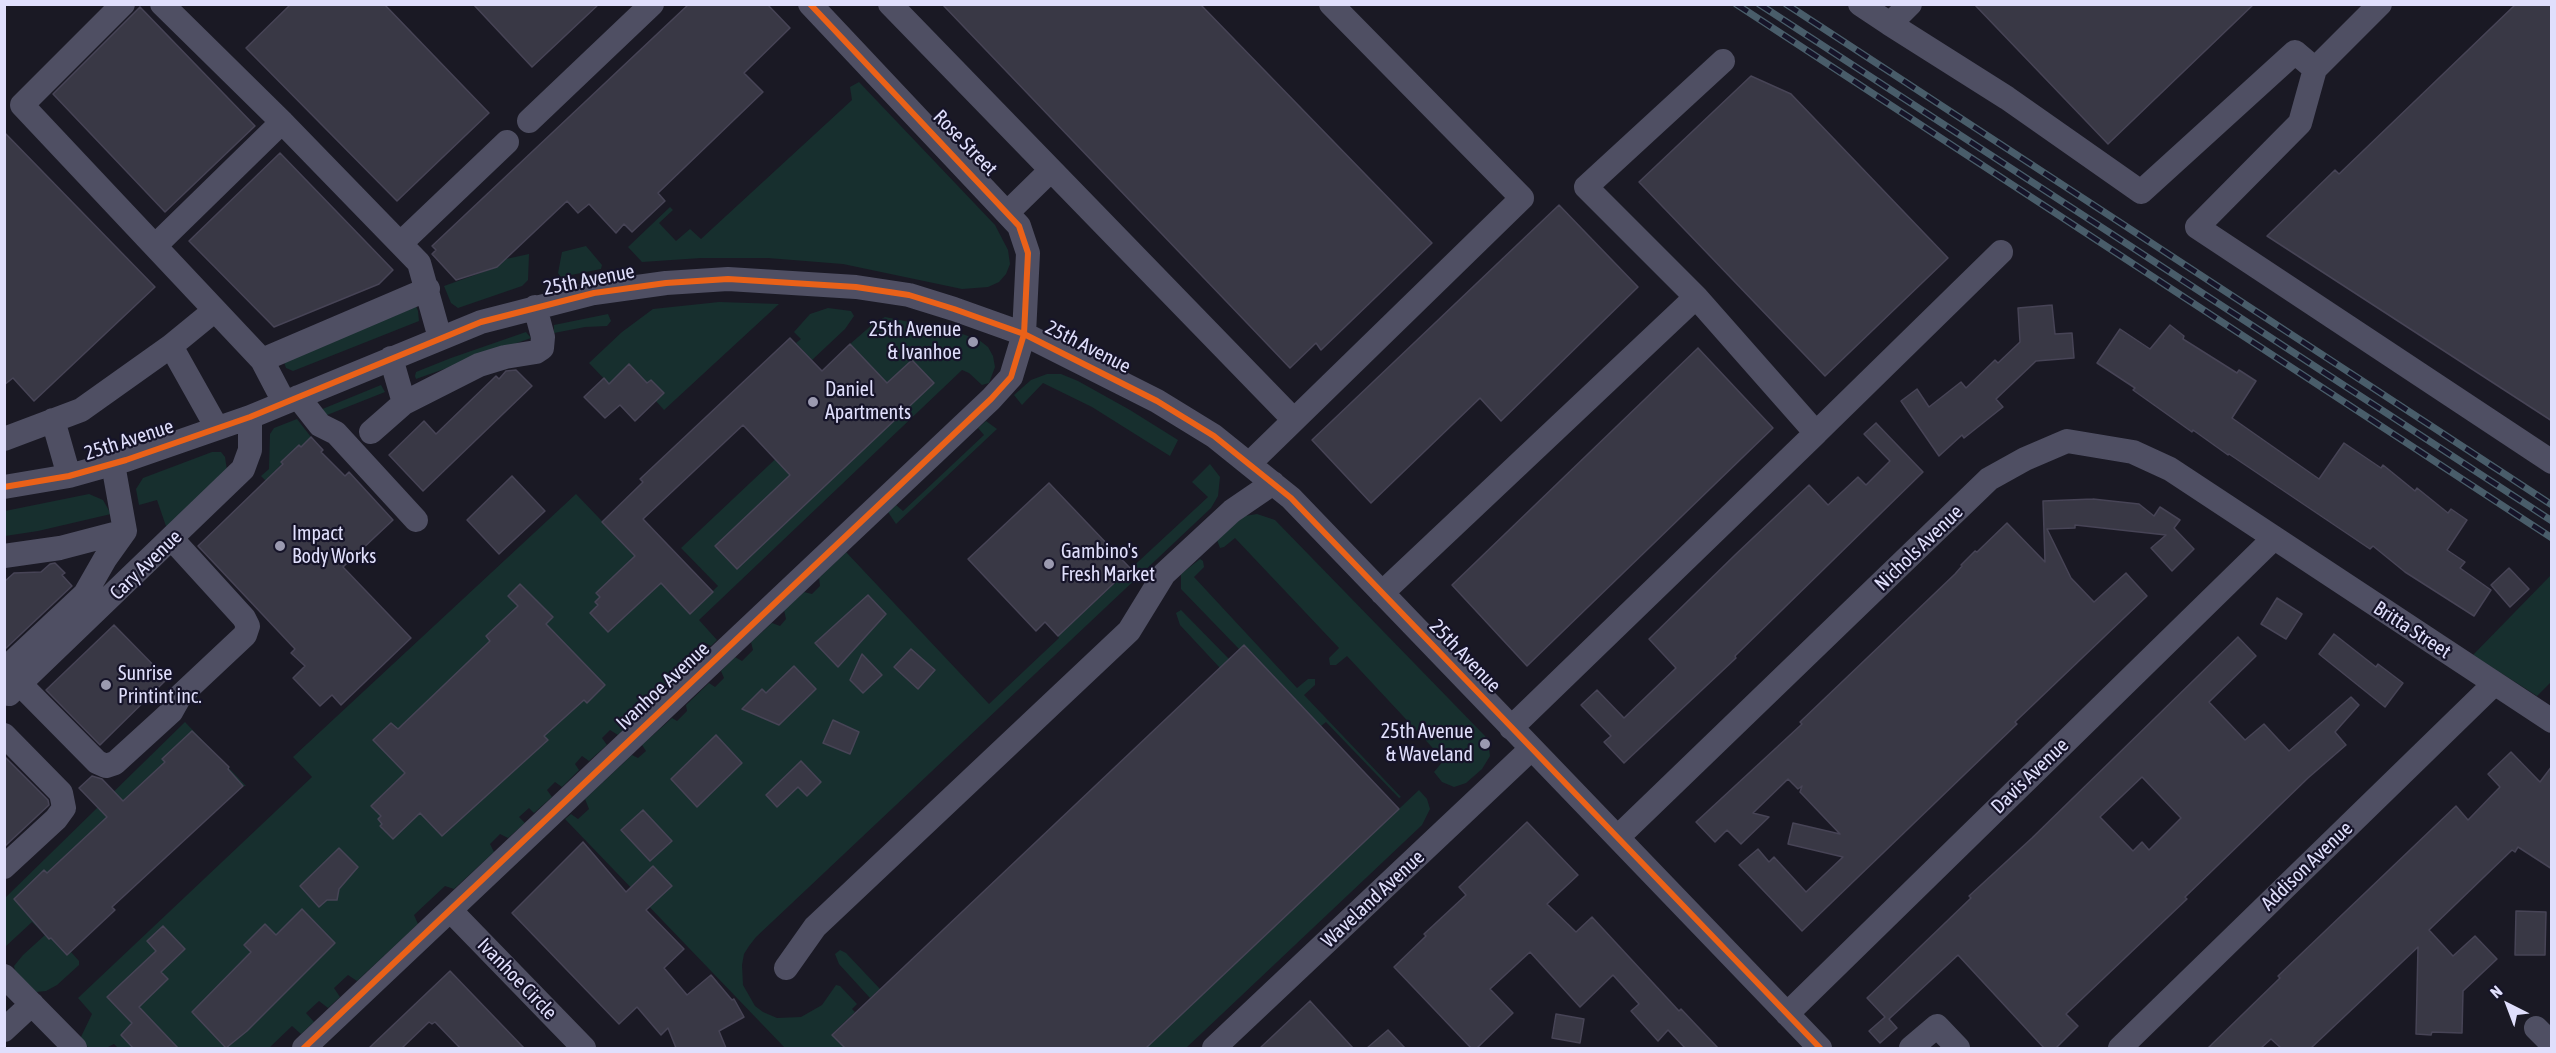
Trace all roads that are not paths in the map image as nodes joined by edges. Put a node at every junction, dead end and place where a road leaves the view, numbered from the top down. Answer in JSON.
{"nodes":[{"id":1,"x":123,"y":4,"type":"edge"},
{"id":2,"x":162,"y":4,"type":"edge"},
{"id":3,"x":652,"y":4,"type":"edge"},
{"id":4,"x":810,"y":4,"type":"edge"},
{"id":5,"x":890,"y":4,"type":"edge"},
{"id":6,"x":1331,"y":4,"type":"edge"},
{"id":7,"x":1860,"y":4,"type":"edge"},
{"id":8,"x":1910,"y":4,"type":"edge"},
{"id":9,"x":2380,"y":4,"type":"edge"},
{"id":10,"x":1890,"y":24,"type":"junction"},
{"id":11,"x":1723,"y":61,"type":"dead end"},
{"id":12,"x":2315,"y":69,"type":"junction"},
{"id":13,"x":529,"y":121,"type":"dead end"},
{"id":14,"x":282,"y":122,"type":"junction"},
{"id":15,"x":507,"y":142,"type":"dead end"},
{"id":16,"x":1051,"y":170,"type":"junction"},
{"id":17,"x":1008,"y":212,"type":"junction"},
{"id":18,"x":401,"y":243,"type":"junction"},
{"id":19,"x":155,"y":246,"type":"junction"},
{"id":20,"x":2001,"y":252,"type":"dead end"},
{"id":21,"x":428,"y":289,"type":"junction"},
{"id":22,"x":1696,"y":297,"type":"junction"},
{"id":23,"x":535,"y":307,"type":"junction"},
{"id":24,"x":214,"y":310,"type":"junction"},
{"id":25,"x":1024,"y":334,"type":"junction"},
{"id":26,"x":440,"y":338,"type":"junction"},
{"id":27,"x":171,"y":346,"type":"junction"},
{"id":28,"x":392,"y":358,"type":"junction"},
{"id":29,"x":262,"y":360,"type":"junction"},
{"id":30,"x":291,"y":399,"type":"junction"},
{"id":31,"x":404,"y":403,"type":"junction"},
{"id":32,"x":250,"y":417,"type":"junction"},
{"id":33,"x":53,"y":420,"type":"junction"},
{"id":34,"x":1294,"y":420,"type":"junction"},
{"id":35,"x":216,"y":428,"type":"junction"},
{"id":36,"x":371,"y":432,"type":"dead end"},
{"id":37,"x":1816,"y":433,"type":"junction"},
{"id":38,"x":4,"y":439,"type":"edge"},
{"id":39,"x":2552,"y":462,"type":"edge"},
{"id":40,"x":113,"y":464,"type":"junction"},
{"id":41,"x":1249,"y":464,"type":"junction"},
{"id":42,"x":69,"y":476,"type":"junction"},
{"id":43,"x":1273,"y":483,"type":"junction"},
{"id":44,"x":4,"y":487,"type":"edge"},
{"id":45,"x":416,"y":520,"type":"dead end"},
{"id":46,"x":125,"y":531,"type":"junction"},
{"id":47,"x":2273,"y":538,"type":"junction"},
{"id":48,"x":172,"y":539,"type":"junction"},
{"id":49,"x":4,"y":556,"type":"edge"},
{"id":50,"x":1382,"y":593,"type":"junction"},
{"id":51,"x":11,"y":683,"type":"edge"},
{"id":52,"x":2494,"y":684,"type":"junction"},
{"id":53,"x":2552,"y":722,"type":"edge"},
{"id":54,"x":1511,"y":728,"type":"junction"},
{"id":55,"x":4,"y":735,"type":"edge"},
{"id":56,"x":1531,"y":748,"type":"junction"},
{"id":57,"x":1618,"y":837,"type":"junction"},
{"id":58,"x":4,"y":867,"type":"edge"},
{"id":59,"x":450,"y":910,"type":"junction"},
{"id":60,"x":786,"y":968,"type":"dead end"},
{"id":61,"x":4,"y":976,"type":"edge"},
{"id":62,"x":32,"y":1004,"type":"junction"},
{"id":63,"x":1787,"y":1014,"type":"junction"},
{"id":64,"x":4,"y":1030,"type":"edge"},
{"id":65,"x":75,"y":1048,"type":"edge"},
{"id":66,"x":304,"y":1048,"type":"edge"},
{"id":67,"x":584,"y":1048,"type":"edge"},
{"id":68,"x":1214,"y":1048,"type":"edge"},
{"id":69,"x":1820,"y":1048,"type":"edge"},
{"id":70,"x":1911,"y":1048,"type":"edge"},
{"id":71,"x":1958,"y":1048,"type":"edge"},
{"id":72,"x":2121,"y":1048,"type":"edge"}],
"edges":[{"from":1,"to":19,"type":"street"},
{"from":2,"to":14,"type":"street"},
{"from":3,"to":13,"type":"street"},
{"from":4,"to":17,"type":"street","name":"Rose Street"},
{"from":5,"to":16,"type":"street"},
{"from":6,"to":34,"type":"street"},
{"from":7,"to":10,"type":"street"},
{"from":8,"to":10,"type":"street"},
{"from":9,"to":12,"type":"street"},
{"from":10,"to":12,"type":"street"},
{"from":11,"to":22,"type":"street"},
{"from":12,"to":39,"type":"street"},
{"from":14,"to":18,"type":"street"},
{"from":14,"to":19,"type":"street"},
{"from":15,"to":18,"type":"street"},
{"from":16,"to":17,"type":"street"},
{"from":16,"to":34,"type":"street"},
{"from":17,"to":25,"type":"street","name":"Rose Street"},
{"from":18,"to":21,"type":"street"},
{"from":19,"to":24,"type":"street"},
{"from":20,"to":37,"type":"street"},
{"from":21,"to":26,"type":"street"},
{"from":21,"to":29,"type":"street"},
{"from":22,"to":37,"type":"street"},
{"from":22,"to":50,"type":"street"},
{"from":23,"to":25,"type":"street","name":"25th Avenue"},
{"from":23,"to":26,"type":"street","name":"25th Avenue"},
{"from":23,"to":31,"type":"street"},
{"from":24,"to":27,"type":"street"},
{"from":24,"to":29,"type":"street"},
{"from":25,"to":41,"type":"street","name":"25th Avenue"},
{"from":25,"to":59,"type":"street","name":"Ivanhoe Avenue"},
{"from":26,"to":28,"type":"street","name":"25th Avenue"},
{"from":27,"to":33,"type":"street"},
{"from":27,"to":35,"type":"street"},
{"from":28,"to":30,"type":"street","name":"25th Avenue"},
{"from":28,"to":31,"type":"street"},
{"from":29,"to":30,"type":"street"},
{"from":30,"to":32,"type":"street","name":"25th Avenue"},
{"from":30,"to":45,"type":"street"},
{"from":31,"to":36,"type":"street"},
{"from":32,"to":35,"type":"street","name":"25th Avenue"},
{"from":32,"to":48,"type":"street","name":"Cary Avenue"},
{"from":33,"to":38,"type":"street"},
{"from":33,"to":42,"type":"street"},
{"from":34,"to":41,"type":"street"},
{"from":35,"to":40,"type":"street","name":"25th Avenue"},
{"from":37,"to":54,"type":"street"},
{"from":40,"to":42,"type":"street","name":"25th Avenue"},
{"from":40,"to":46,"type":"street"},
{"from":41,"to":43,"type":"street","name":"25th Avenue"},
{"from":42,"to":44,"type":"street","name":"25th Avenue"},
{"from":43,"to":50,"type":"street","name":"25th Avenue"},
{"from":43,"to":60,"type":"street"},
{"from":46,"to":49,"type":"street"},
{"from":46,"to":51,"type":"street"},
{"from":47,"to":52,"type":"street","name":"Britta Street"},
{"from":47,"to":57,"type":"street","name":"Nichols Avenue"},
{"from":47,"to":63,"type":"street","name":"Davis Avenue"},
{"from":48,"to":51,"type":"street","name":"Cary Avenue"},
{"from":48,"to":51,"type":"street"},
{"from":50,"to":54,"type":"street","name":"25th Avenue"},
{"from":52,"to":53,"type":"street","name":"Britta Street"},
{"from":52,"to":72,"type":"street","name":"Addison Avenue"},
{"from":54,"to":56,"type":"street","name":"25th Avenue"},
{"from":55,"to":58,"type":"street"},
{"from":56,"to":57,"type":"street","name":"25th Avenue"},
{"from":56,"to":68,"type":"street","name":"Waveland Avenue"},
{"from":57,"to":63,"type":"street","name":"25th Avenue"},
{"from":59,"to":66,"type":"street","name":"Ivanhoe Avenue"},
{"from":59,"to":67,"type":"street","name":"Ivanhoe Circle"},
{"from":61,"to":62,"type":"street"},
{"from":62,"to":64,"type":"street"},
{"from":62,"to":65,"type":"street"},
{"from":63,"to":69,"type":"street","name":"25th Avenue"},
{"from":70,"to":71,"type":"street"}]}
